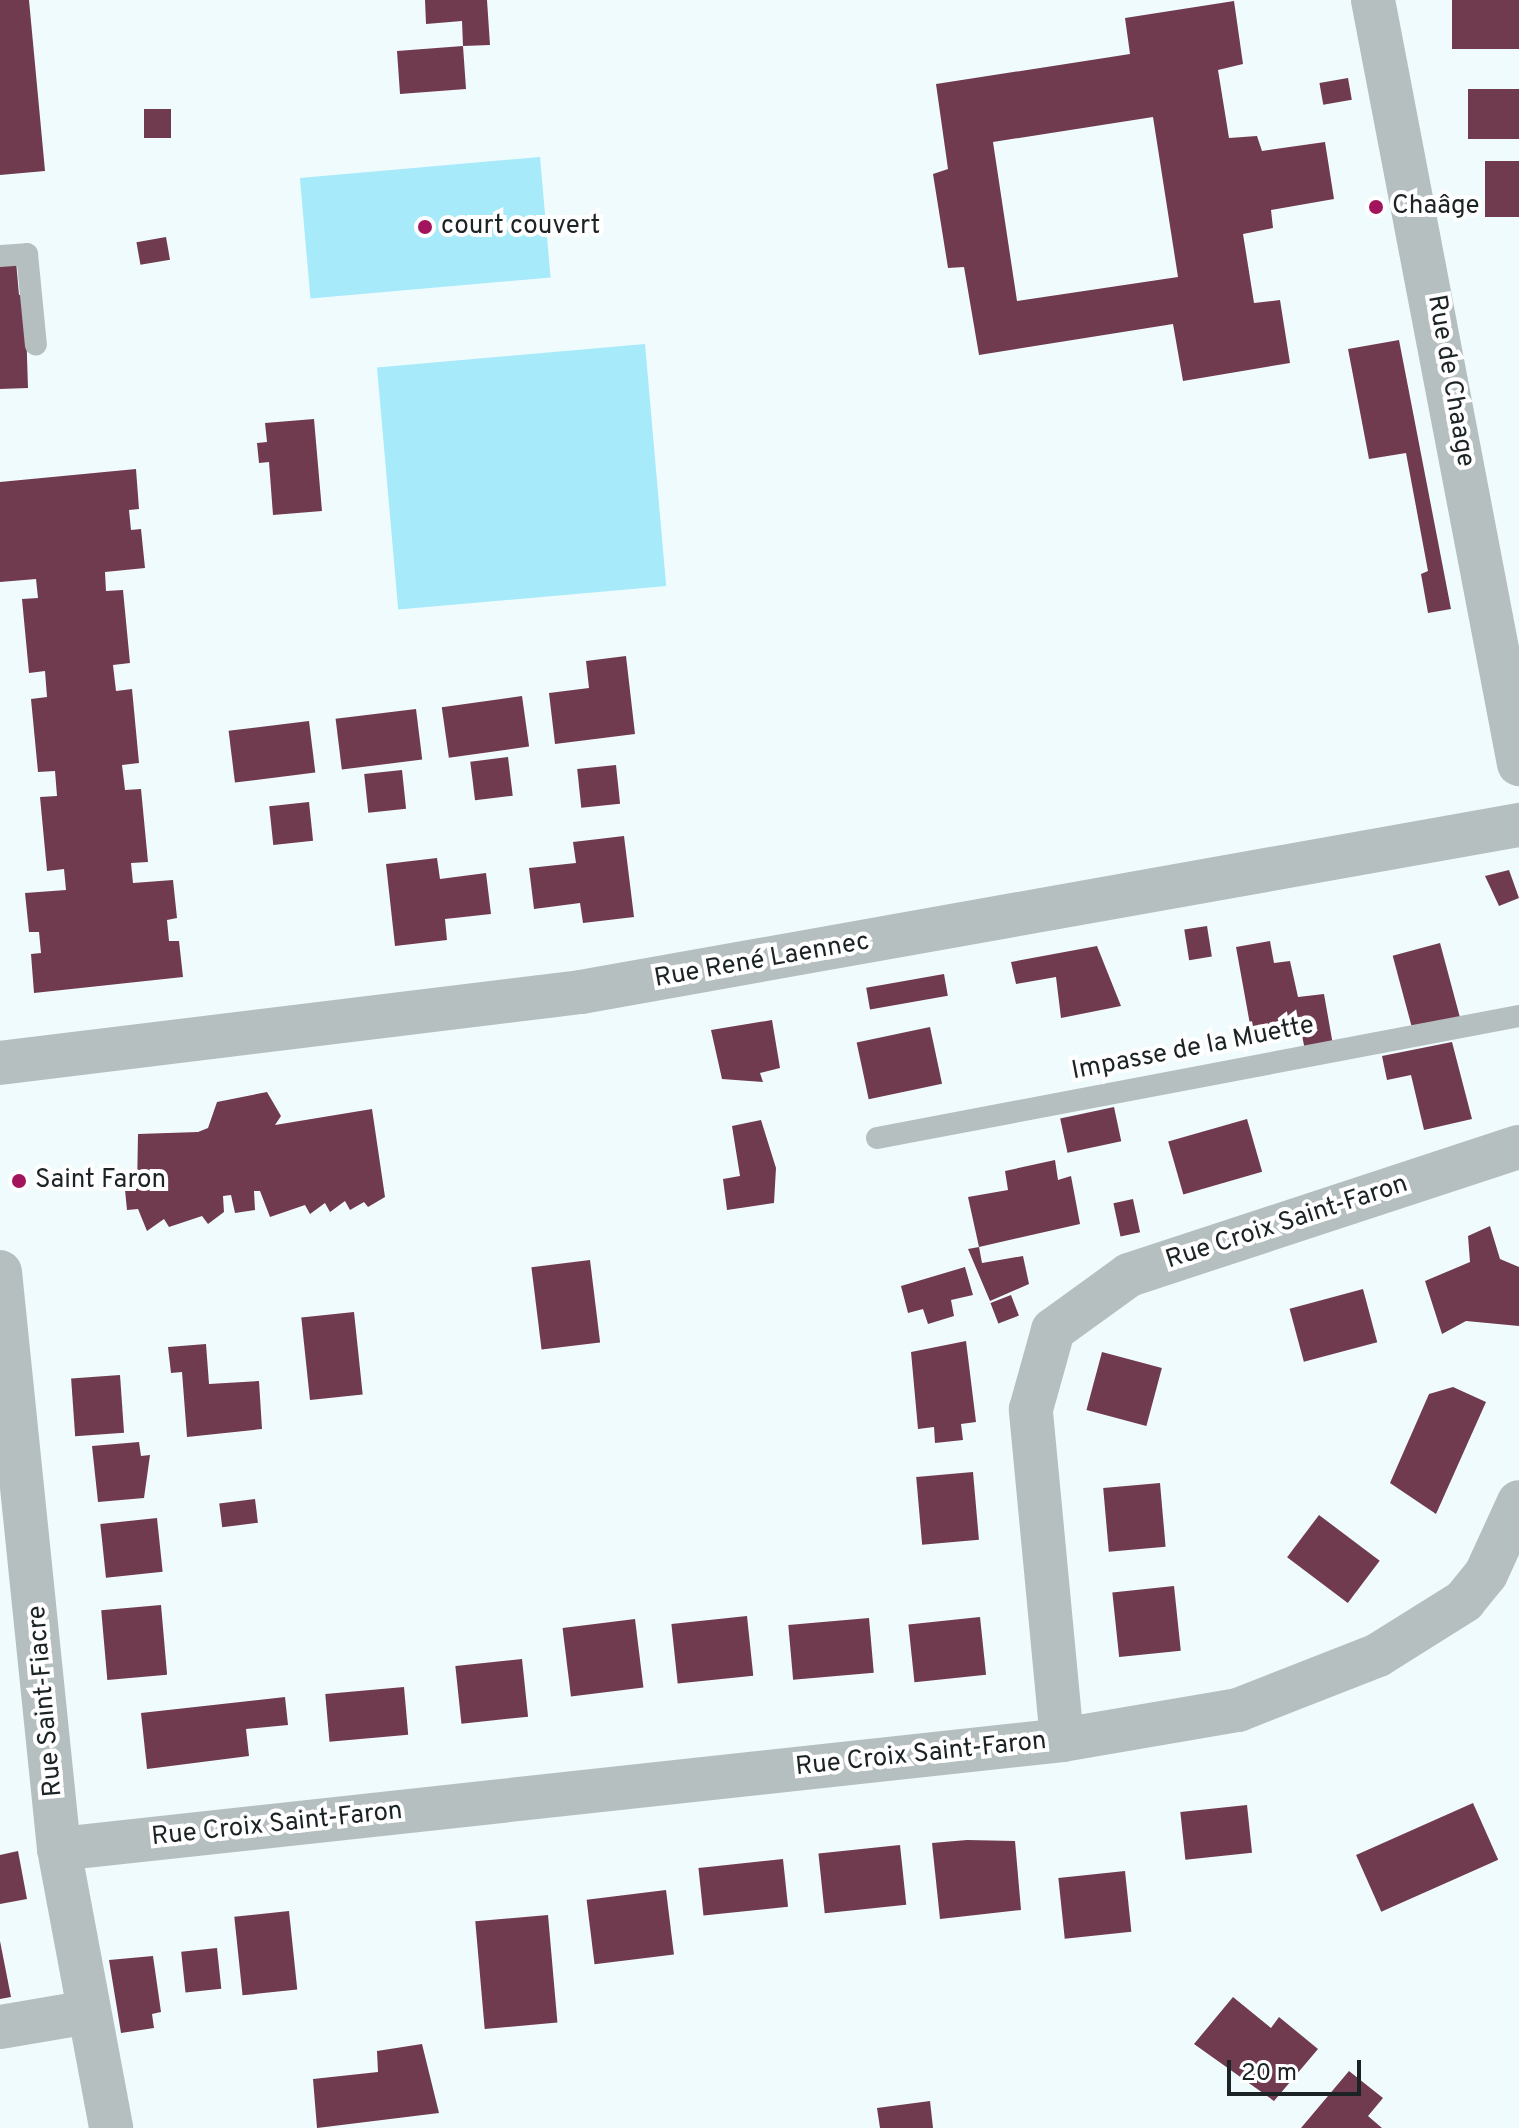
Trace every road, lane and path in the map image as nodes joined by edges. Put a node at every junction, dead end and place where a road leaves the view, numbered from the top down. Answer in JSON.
{"nodes":[{"id":1,"x":1373,"y":0,"type":"edge"},
{"id":2,"x":0,"y":256,"type":"edge"},
{"id":3,"x":36,"y":345,"type":"dead end"},
{"id":4,"x":1519,"y":764,"type":"edge"},
{"id":5,"x":1519,"y":825,"type":"edge"},
{"id":6,"x":1519,"y":1016,"type":"edge"},
{"id":7,"x":0,"y":1063,"type":"edge"},
{"id":8,"x":877,"y":1138,"type":"dead end"},
{"id":9,"x":1519,"y":1147,"type":"edge"},
{"id":10,"x":0,"y":1272,"type":"edge"},
{"id":11,"x":1519,"y":1502,"type":"edge"},
{"id":12,"x":14,"y":1522,"type":"edge"},
{"id":13,"x":1062,"y":1740,"type":"junction"},
{"id":14,"x":59,"y":1849,"type":"junction"},
{"id":15,"x":89,"y":2012,"type":"junction"},
{"id":16,"x":0,"y":2027,"type":"edge"},
{"id":17,"x":111,"y":2128,"type":"edge"}],
"edges":[{"from":1,"to":4,"type":"street","name":"Rue de Chaage"},
{"from":2,"to":3,"type":"lane"},
{"from":5,"to":7,"type":"street","name":"Rue René Laennec"},
{"from":6,"to":8,"type":"lane","name":"Impasse de la Muette"},
{"from":9,"to":13,"type":"street","name":"Rue Croix Saint-Faron"},
{"from":10,"to":12,"type":"street","name":"Rue Saint-Fiacre"},
{"from":11,"to":13,"type":"street"},
{"from":12,"to":14,"type":"street","name":"Rue Saint-Fiacre"},
{"from":13,"to":14,"type":"street","name":"Rue Croix Saint-Faron"},
{"from":14,"to":15,"type":"street","name":"Rue Saint-Fiacre"},
{"from":15,"to":16,"type":"street"},
{"from":15,"to":17,"type":"street","name":"Rue Saint-Fiacre"}]}
